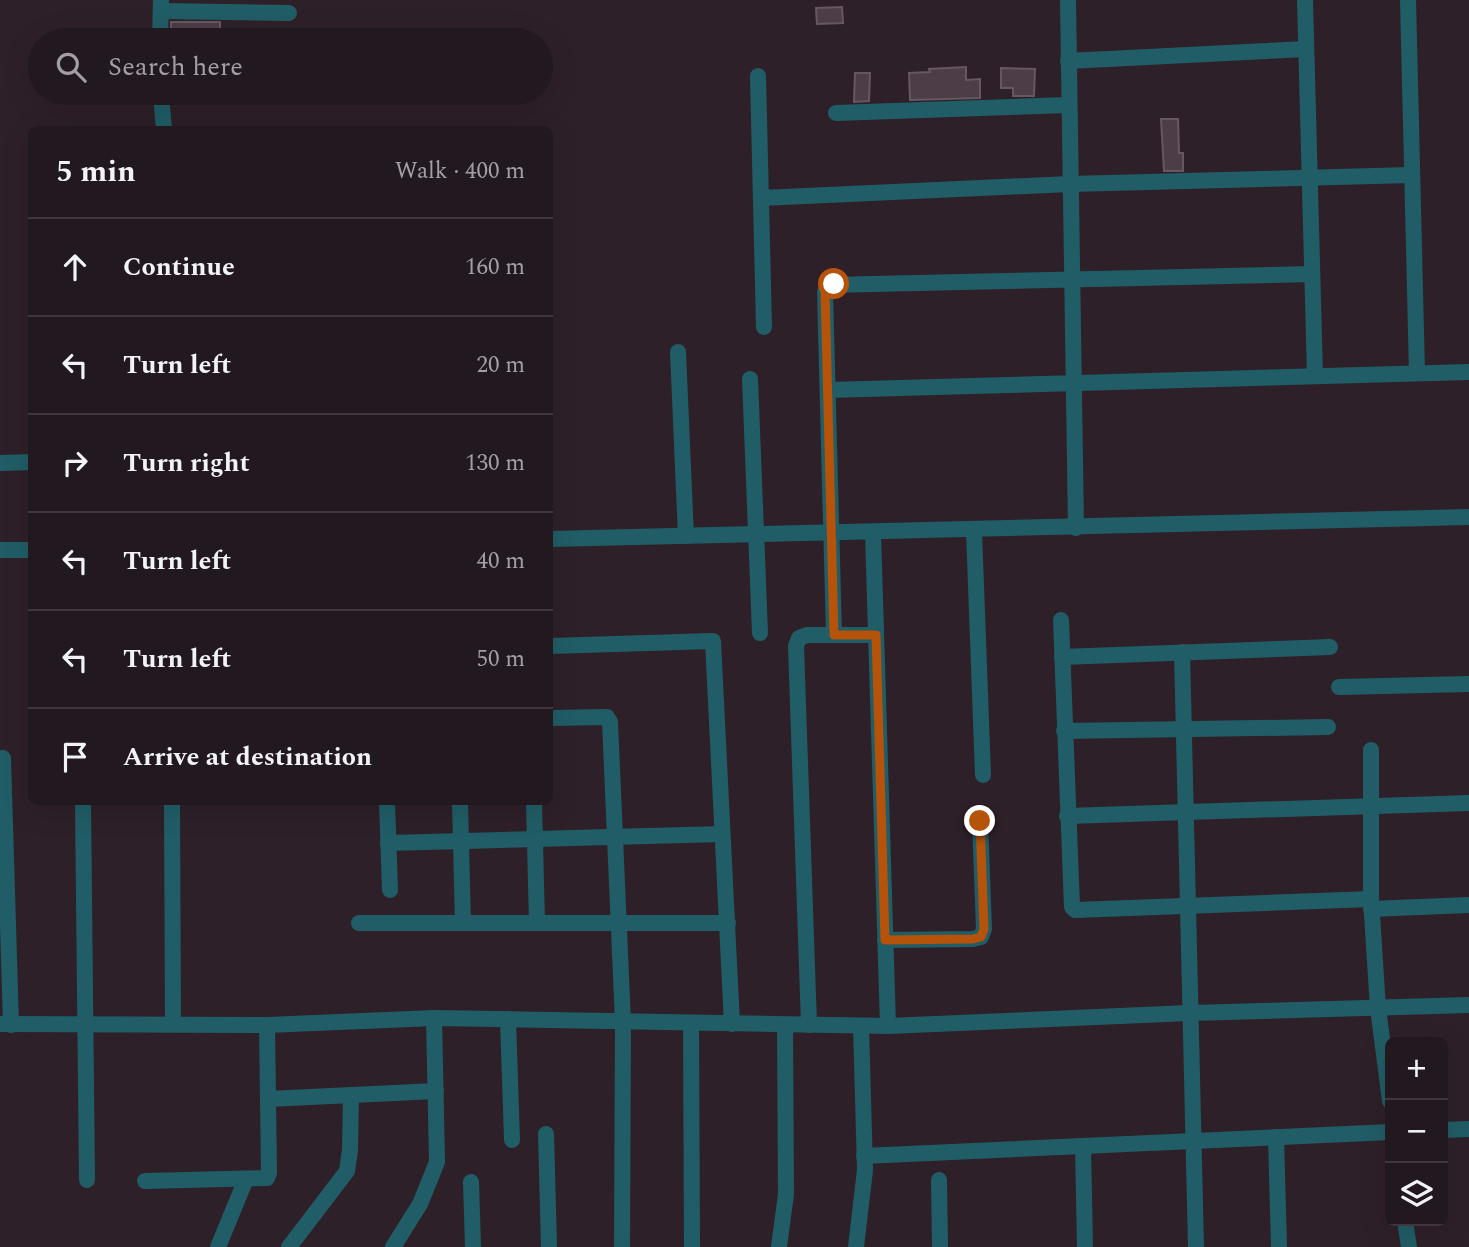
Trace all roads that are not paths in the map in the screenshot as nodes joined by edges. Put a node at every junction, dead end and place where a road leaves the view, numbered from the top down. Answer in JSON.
{"nodes":[{"id":1,"x":1068,"y":0,"type":"edge"},
{"id":2,"x":1305,"y":0,"type":"edge"},
{"id":3,"x":1408,"y":0,"type":"edge"},
{"id":4,"x":161,"y":6,"type":"edge"},
{"id":5,"x":289,"y":13,"type":"dead end"},
{"id":6,"x":160,"y":28,"type":"edge"},
{"id":7,"x":1306,"y":49,"type":"junction"},
{"id":8,"x":1069,"y":61,"type":"junction"},
{"id":9,"x":758,"y":75,"type":"dead end"},
{"id":10,"x":162,"y":105,"type":"edge"},
{"id":11,"x":1069,"y":105,"type":"junction"},
{"id":12,"x":836,"y":113,"type":"dead end"},
{"id":13,"x":164,"y":126,"type":"edge"},
{"id":14,"x":1412,"y":175,"type":"junction"},
{"id":15,"x":1310,"y":178,"type":"junction"},
{"id":16,"x":1070,"y":184,"type":"junction"},
{"id":17,"x":761,"y":198,"type":"junction"},
{"id":18,"x":1312,"y":274,"type":"junction"},
{"id":19,"x":1072,"y":279,"type":"junction"},
{"id":20,"x":764,"y":327,"type":"dead end"},
{"id":21,"x":678,"y":352,"type":"dead end"},
{"id":22,"x":1469,"y":372,"type":"edge"},
{"id":23,"x":1417,"y":373,"type":"junction"},
{"id":24,"x":1315,"y":376,"type":"junction"},
{"id":25,"x":750,"y":379,"type":"dead end"},
{"id":26,"x":1073,"y":383,"type":"junction"},
{"id":27,"x":828,"y":390,"type":"junction"},
{"id":28,"x":28,"y":462,"type":"edge"},
{"id":29,"x":0,"y":463,"type":"edge"},
{"id":30,"x":1469,"y":517,"type":"edge"},
{"id":31,"x":1076,"y":528,"type":"junction"},
{"id":32,"x":974,"y":531,"type":"junction"},
{"id":33,"x":831,"y":533,"type":"junction"},
{"id":34,"x":873,"y":533,"type":"junction"},
{"id":35,"x":756,"y":535,"type":"junction"},
{"id":36,"x":686,"y":536,"type":"junction"},
{"id":37,"x":553,"y":539,"type":"edge"},
{"id":38,"x":0,"y":550,"type":"edge"},
{"id":39,"x":28,"y":550,"type":"edge"},
{"id":40,"x":1061,"y":620,"type":"dead end"},
{"id":41,"x":760,"y":634,"type":"dead end"},
{"id":42,"x":834,"y":635,"type":"junction"},
{"id":43,"x":876,"y":635,"type":"junction"},
{"id":44,"x":553,"y":646,"type":"edge"},
{"id":45,"x":1330,"y":647,"type":"dead end"},
{"id":46,"x":1182,"y":652,"type":"junction"},
{"id":47,"x":1062,"y":657,"type":"junction"},
{"id":48,"x":1469,"y":684,"type":"edge"},
{"id":49,"x":1339,"y":687,"type":"dead end"},
{"id":50,"x":553,"y":718,"type":"edge"},
{"id":51,"x":1328,"y":727,"type":"dead end"},
{"id":52,"x":1183,"y":729,"type":"junction"},
{"id":53,"x":1064,"y":731,"type":"junction"},
{"id":54,"x":1371,"y":750,"type":"dead end"},
{"id":55,"x":3,"y":758,"type":"dead end"},
{"id":56,"x":983,"y":775,"type":"dead end"},
{"id":57,"x":1469,"y":803,"type":"edge"},
{"id":58,"x":2,"y":804,"type":"edge"},
{"id":59,"x":83,"y":805,"type":"edge"},
{"id":60,"x":172,"y":805,"type":"edge"},
{"id":61,"x":387,"y":805,"type":"edge"},
{"id":62,"x":460,"y":805,"type":"edge"},
{"id":63,"x":534,"y":805,"type":"edge"},
{"id":64,"x":1371,"y":806,"type":"junction"},
{"id":65,"x":1185,"y":812,"type":"junction"},
{"id":66,"x":1067,"y":816,"type":"junction"},
{"id":67,"x":980,"y":821,"type":"dead end"},
{"id":68,"x":722,"y":834,"type":"junction"},
{"id":69,"x":614,"y":837,"type":"junction"},
{"id":70,"x":535,"y":839,"type":"junction"},
{"id":71,"x":461,"y":841,"type":"junction"},
{"id":72,"x":388,"y":843,"type":"junction"},
{"id":73,"x":390,"y":890,"type":"dead end"},
{"id":74,"x":1371,"y":904,"type":"junction"},
{"id":75,"x":1469,"y":905,"type":"edge"},
{"id":76,"x":1187,"y":906,"type":"junction"},
{"id":77,"x":359,"y":923,"type":"dead end"},
{"id":78,"x":463,"y":923,"type":"junction"},
{"id":79,"x":537,"y":923,"type":"junction"},
{"id":80,"x":618,"y":923,"type":"junction"},
{"id":81,"x":728,"y":923,"type":"junction"},
{"id":82,"x":885,"y":940,"type":"junction"},
{"id":83,"x":1469,"y":1005,"type":"edge"},
{"id":84,"x":1378,"y":1008,"type":"junction"},
{"id":85,"x":1189,"y":1013,"type":"junction"},
{"id":86,"x":434,"y":1018,"type":"junction"},
{"id":87,"x":508,"y":1019,"type":"junction"},
{"id":88,"x":623,"y":1022,"type":"junction"},
{"id":89,"x":691,"y":1023,"type":"junction"},
{"id":90,"x":173,"y":1024,"type":"junction"},
{"id":91,"x":732,"y":1024,"type":"junction"},
{"id":92,"x":6,"y":1025,"type":"edge"},
{"id":93,"x":87,"y":1025,"type":"junction"},
{"id":94,"x":267,"y":1025,"type":"junction"},
{"id":95,"x":785,"y":1025,"type":"junction"},
{"id":96,"x":809,"y":1025,"type":"junction"},
{"id":97,"x":861,"y":1026,"type":"junction"},
{"id":98,"x":888,"y":1026,"type":"junction"},
{"id":99,"x":436,"y":1091,"type":"junction"},
{"id":100,"x":351,"y":1095,"type":"junction"},
{"id":101,"x":268,"y":1100,"type":"junction"},
{"id":102,"x":1390,"y":1100,"type":"edge"},
{"id":103,"x":1448,"y":1130,"type":"edge"},
{"id":104,"x":1469,"y":1131,"type":"edge"},
{"id":105,"x":1385,"y":1132,"type":"edge"},
{"id":106,"x":547,"y":1134,"type":"dead end"},
{"id":107,"x":1276,"y":1137,"type":"junction"},
{"id":108,"x":512,"y":1140,"type":"dead end"},
{"id":109,"x":1193,"y":1141,"type":"junction"},
{"id":110,"x":1083,"y":1146,"type":"junction"},
{"id":111,"x":864,"y":1156,"type":"junction"},
{"id":112,"x":246,"y":1179,"type":"junction"},
{"id":113,"x":87,"y":1180,"type":"dead end"},
{"id":114,"x":939,"y":1180,"type":"dead end"},
{"id":115,"x":145,"y":1181,"type":"dead end"},
{"id":116,"x":471,"y":1182,"type":"dead end"},
{"id":117,"x":1406,"y":1226,"type":"edge"},
{"id":118,"x":218,"y":1247,"type":"edge"},
{"id":119,"x":289,"y":1247,"type":"edge"},
{"id":120,"x":393,"y":1247,"type":"edge"},
{"id":121,"x":473,"y":1247,"type":"edge"},
{"id":122,"x":549,"y":1247,"type":"edge"},
{"id":123,"x":622,"y":1247,"type":"edge"},
{"id":124,"x":692,"y":1247,"type":"edge"},
{"id":125,"x":779,"y":1247,"type":"edge"},
{"id":126,"x":856,"y":1247,"type":"edge"},
{"id":127,"x":940,"y":1247,"type":"edge"},
{"id":128,"x":1085,"y":1247,"type":"edge"},
{"id":129,"x":1196,"y":1247,"type":"edge"},
{"id":130,"x":1279,"y":1247,"type":"edge"},
{"id":131,"x":1409,"y":1247,"type":"edge"}],
"edges":[{"from":1,"to":8,"type":"street"},
{"from":2,"to":7,"type":"street"},
{"from":3,"to":14,"type":"street"},
{"from":4,"to":5,"type":"street"},
{"from":4,"to":6,"type":"street"},
{"from":7,"to":8,"type":"street"},
{"from":7,"to":15,"type":"street"},
{"from":8,"to":11,"type":"street"},
{"from":9,"to":17,"type":"street"},
{"from":10,"to":13,"type":"street"},
{"from":11,"to":12,"type":"street"},
{"from":11,"to":16,"type":"street"},
{"from":14,"to":15,"type":"street"},
{"from":14,"to":23,"type":"street"},
{"from":15,"to":16,"type":"street"},
{"from":15,"to":18,"type":"street"},
{"from":16,"to":17,"type":"street"},
{"from":16,"to":19,"type":"street"},
{"from":17,"to":20,"type":"street"},
{"from":18,"to":19,"type":"street"},
{"from":18,"to":24,"type":"street"},
{"from":19,"to":26,"type":"street"},
{"from":19,"to":27,"type":"street"},
{"from":21,"to":36,"type":"street"},
{"from":22,"to":23,"type":"street"},
{"from":23,"to":24,"type":"street"},
{"from":24,"to":26,"type":"street"},
{"from":25,"to":35,"type":"street"},
{"from":26,"to":27,"type":"street"},
{"from":26,"to":31,"type":"street"},
{"from":27,"to":33,"type":"street"},
{"from":28,"to":29,"type":"street"},
{"from":30,"to":31,"type":"street"},
{"from":31,"to":32,"type":"street"},
{"from":32,"to":34,"type":"street"},
{"from":32,"to":56,"type":"street"},
{"from":33,"to":34,"type":"street"},
{"from":33,"to":35,"type":"street"},
{"from":33,"to":42,"type":"street"},
{"from":34,"to":43,"type":"street"},
{"from":35,"to":36,"type":"street"},
{"from":35,"to":41,"type":"street"},
{"from":36,"to":37,"type":"street"},
{"from":38,"to":39,"type":"street"},
{"from":40,"to":47,"type":"street"},
{"from":42,"to":43,"type":"street"},
{"from":42,"to":96,"type":"street"},
{"from":43,"to":82,"type":"street"},
{"from":44,"to":68,"type":"street"},
{"from":45,"to":46,"type":"street"},
{"from":46,"to":47,"type":"street"},
{"from":46,"to":52,"type":"street"},
{"from":47,"to":53,"type":"street"},
{"from":48,"to":49,"type":"street"},
{"from":50,"to":69,"type":"street"},
{"from":51,"to":52,"type":"street"},
{"from":52,"to":53,"type":"street"},
{"from":52,"to":65,"type":"street"},
{"from":53,"to":66,"type":"street"},
{"from":54,"to":64,"type":"street"},
{"from":55,"to":58,"type":"street"},
{"from":57,"to":64,"type":"street"},
{"from":58,"to":92,"type":"street"},
{"from":59,"to":93,"type":"street"},
{"from":60,"to":90,"type":"street"},
{"from":61,"to":72,"type":"street"},
{"from":62,"to":71,"type":"street"},
{"from":63,"to":70,"type":"street"},
{"from":64,"to":65,"type":"street"},
{"from":64,"to":74,"type":"street"},
{"from":65,"to":66,"type":"street"},
{"from":65,"to":76,"type":"street"},
{"from":66,"to":76,"type":"street"},
{"from":67,"to":82,"type":"street"},
{"from":68,"to":69,"type":"street"},
{"from":68,"to":81,"type":"street"},
{"from":69,"to":70,"type":"street"},
{"from":69,"to":80,"type":"street"},
{"from":70,"to":71,"type":"street"},
{"from":70,"to":79,"type":"street"},
{"from":71,"to":72,"type":"street"},
{"from":71,"to":78,"type":"street"},
{"from":72,"to":73,"type":"street"},
{"from":74,"to":75,"type":"street"},
{"from":74,"to":76,"type":"street"},
{"from":74,"to":84,"type":"street"},
{"from":76,"to":85,"type":"street"},
{"from":77,"to":78,"type":"street"},
{"from":78,"to":79,"type":"street"},
{"from":79,"to":80,"type":"street"},
{"from":80,"to":81,"type":"street"},
{"from":80,"to":88,"type":"street"},
{"from":81,"to":91,"type":"street"},
{"from":82,"to":98,"type":"street"},
{"from":83,"to":84,"type":"street"},
{"from":84,"to":85,"type":"street"},
{"from":84,"to":102,"type":"street"},
{"from":85,"to":98,"type":"street"},
{"from":85,"to":109,"type":"street"},
{"from":86,"to":87,"type":"street"},
{"from":86,"to":94,"type":"street"},
{"from":86,"to":99,"type":"street"},
{"from":87,"to":88,"type":"street"},
{"from":87,"to":108,"type":"street"},
{"from":88,"to":89,"type":"street"},
{"from":88,"to":123,"type":"street"},
{"from":89,"to":91,"type":"street"},
{"from":89,"to":124,"type":"street"},
{"from":90,"to":93,"type":"street"},
{"from":90,"to":94,"type":"street"},
{"from":91,"to":95,"type":"street"},
{"from":92,"to":93,"type":"street"},
{"from":93,"to":113,"type":"street"},
{"from":94,"to":101,"type":"street"},
{"from":95,"to":96,"type":"street"},
{"from":95,"to":125,"type":"street"},
{"from":96,"to":97,"type":"street"},
{"from":97,"to":98,"type":"street"},
{"from":97,"to":111,"type":"street"},
{"from":99,"to":100,"type":"street"},
{"from":99,"to":120,"type":"street"},
{"from":100,"to":101,"type":"street"},
{"from":100,"to":119,"type":"street"},
{"from":101,"to":112,"type":"street"},
{"from":103,"to":104,"type":"street"},
{"from":105,"to":107,"type":"street"},
{"from":106,"to":122,"type":"street"},
{"from":107,"to":109,"type":"street"},
{"from":107,"to":130,"type":"street"},
{"from":109,"to":110,"type":"street"},
{"from":109,"to":129,"type":"street"},
{"from":110,"to":111,"type":"street"},
{"from":110,"to":128,"type":"street"},
{"from":111,"to":126,"type":"street"},
{"from":112,"to":115,"type":"street"},
{"from":112,"to":118,"type":"street"},
{"from":114,"to":127,"type":"street"},
{"from":116,"to":121,"type":"street"},
{"from":117,"to":131,"type":"street"}]}
